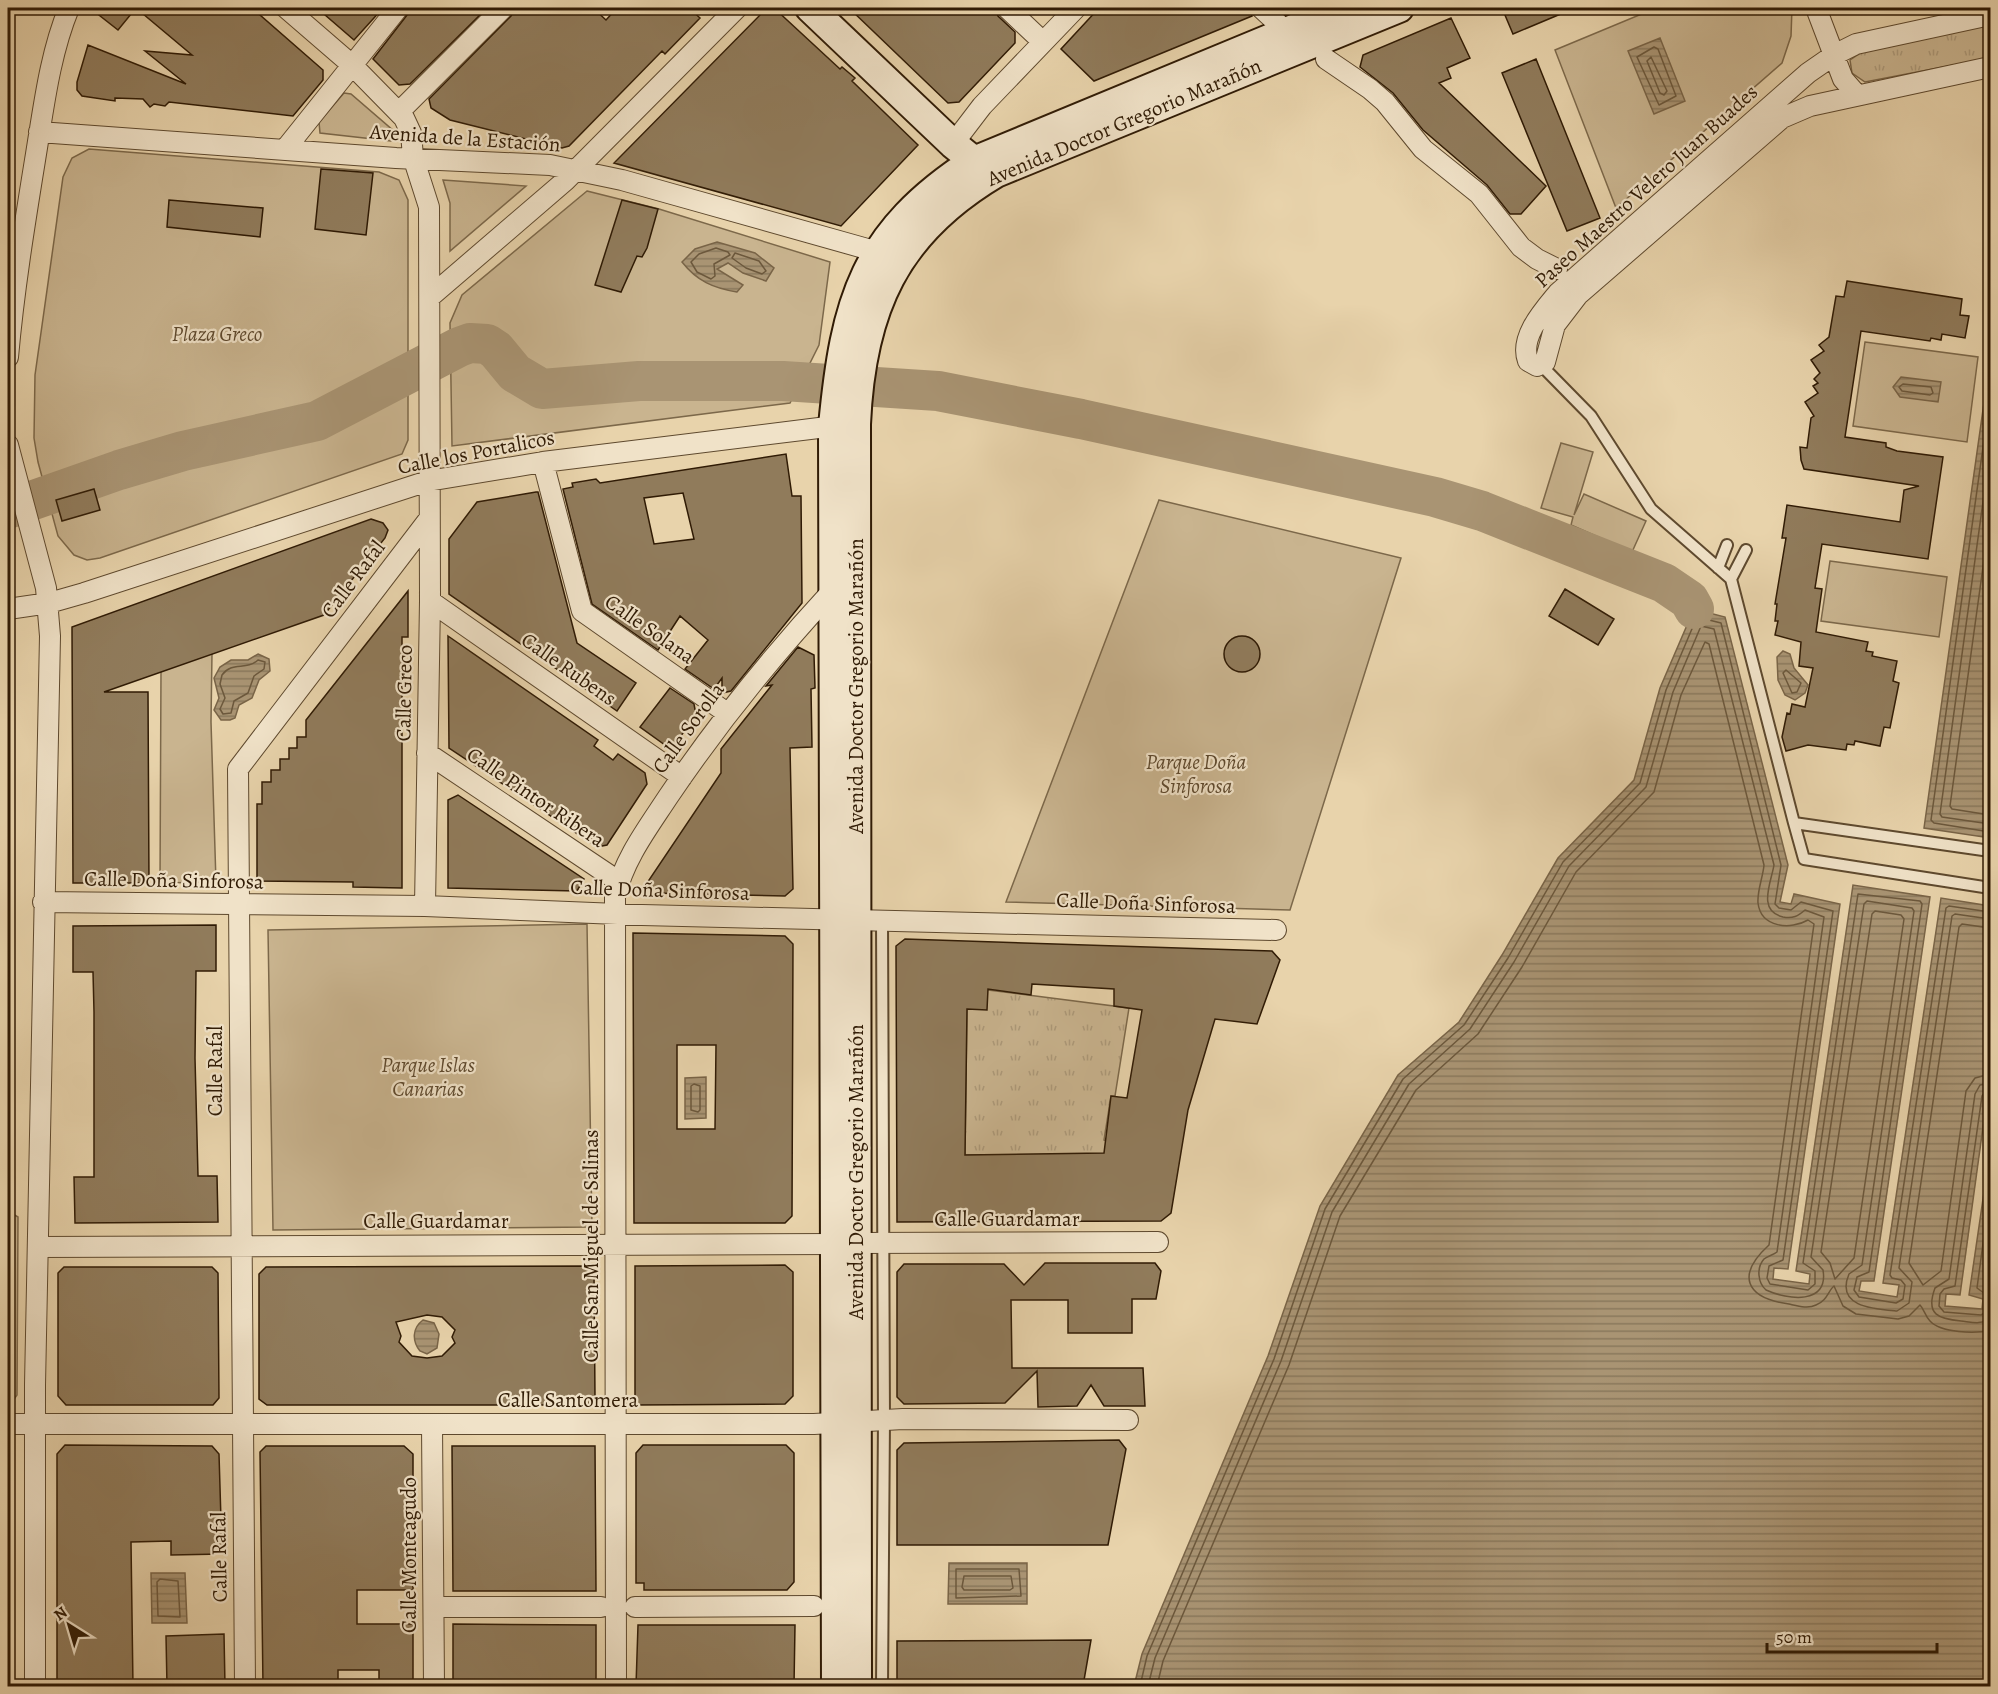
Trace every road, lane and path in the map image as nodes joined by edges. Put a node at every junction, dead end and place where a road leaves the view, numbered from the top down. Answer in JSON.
{"nodes":[{"id":1,"x":69,"y":8,"type":"edge"},
{"id":2,"x":286,"y":8,"type":"edge"},
{"id":3,"x":398,"y":8,"type":"edge"},
{"id":4,"x":503,"y":8,"type":"edge"},
{"id":5,"x":736,"y":8,"type":"edge"},
{"id":6,"x":810,"y":8,"type":"edge"},
{"id":7,"x":1007,"y":8,"type":"edge"},
{"id":8,"x":1076,"y":8,"type":"edge"},
{"id":9,"x":1261,"y":8,"type":"edge"},
{"id":10,"x":1344,"y":8,"type":"edge"},
{"id":11,"x":1399,"y":8,"type":"edge"},
{"id":12,"x":1816,"y":8,"type":"edge"},
{"id":13,"x":1990,"y":15,"type":"edge"},
{"id":14,"x":1286,"y":32,"type":"junction"},
{"id":15,"x":1042,"y":42,"type":"junction"},
{"id":16,"x":1834,"y":55,"type":"junction"},
{"id":17,"x":1326,"y":59,"type":"dead end"},
{"id":18,"x":352,"y":65,"type":"junction"},
{"id":19,"x":1990,"y":67,"type":"edge"},
{"id":20,"x":1857,"y":95,"type":"junction"},
{"id":21,"x":399,"y":112,"type":"junction"},
{"id":22,"x":39,"y":132,"type":"junction"},
{"id":23,"x":286,"y":148,"type":"junction"},
{"id":24,"x":413,"y":157,"type":"junction"},
{"id":25,"x":974,"y":159,"type":"junction"},
{"id":26,"x":577,"y":170,"type":"junction"},
{"id":27,"x":16,"y":222,"type":"edge"},
{"id":28,"x":873,"y":250,"type":"junction"},
{"id":29,"x":1557,"y":269,"type":"dead end"},
{"id":30,"x":430,"y":301,"type":"junction"},
{"id":31,"x":858,"y":328,"type":"junction"},
{"id":32,"x":8,"y":357,"type":"edge"},
{"id":33,"x":1541,"y":365,"type":"junction"},
{"id":34,"x":850,"y":419,"type":"junction"},
{"id":35,"x":8,"y":446,"type":"edge"},
{"id":36,"x":543,"y":462,"type":"junction"},
{"id":37,"x":428,"y":481,"type":"junction"},
{"id":38,"x":429,"y":519,"type":"junction"},
{"id":39,"x":1727,"y":545,"type":"dead end"},
{"id":40,"x":1746,"y":550,"type":"dead end"},
{"id":41,"x":1718,"y":568,"type":"junction"},
{"id":42,"x":1731,"y":579,"type":"junction"},
{"id":43,"x":834,"y":590,"type":"junction"},
{"id":44,"x":430,"y":601,"type":"junction"},
{"id":45,"x":48,"y":603,"type":"junction"},
{"id":46,"x":8,"y":609,"type":"edge"},
{"id":47,"x":728,"y":713,"type":"junction"},
{"id":48,"x":427,"y":753,"type":"junction"},
{"id":49,"x":682,"y":777,"type":"junction"},
{"id":50,"x":1794,"y":823,"type":"junction"},
{"id":51,"x":1990,"y":851,"type":"edge"},
{"id":52,"x":618,"y":881,"type":"junction"},
{"id":53,"x":1990,"y":888,"type":"edge"},
{"id":54,"x":43,"y":902,"type":"junction"},
{"id":55,"x":238,"y":905,"type":"junction"},
{"id":56,"x":425,"y":906,"type":"junction"},
{"id":57,"x":613,"y":914,"type":"junction"},
{"id":58,"x":857,"y":919,"type":"junction"},
{"id":59,"x":1276,"y":930,"type":"dead end"},
{"id":60,"x":1158,"y":1242,"type":"dead end"},
{"id":61,"x":858,"y":1243,"type":"junction"},
{"id":62,"x":615,"y":1244,"type":"junction"},
{"id":63,"x":240,"y":1246,"type":"junction"},
{"id":64,"x":38,"y":1247,"type":"junction"},
{"id":65,"x":1128,"y":1420,"type":"dead end"},
{"id":66,"x":859,"y":1421,"type":"junction"},
{"id":67,"x":8,"y":1424,"type":"edge"},
{"id":68,"x":432,"y":1424,"type":"junction"},
{"id":69,"x":615,"y":1424,"type":"junction"},
{"id":70,"x":241,"y":1425,"type":"junction"},
{"id":71,"x":35,"y":1426,"type":"junction"},
{"id":72,"x":825,"y":1606,"type":"junction"},
{"id":73,"x":434,"y":1607,"type":"junction"},
{"id":74,"x":601,"y":1607,"type":"dead end"},
{"id":75,"x":634,"y":1607,"type":"dead end"},
{"id":76,"x":35,"y":1686,"type":"edge"},
{"id":77,"x":245,"y":1686,"type":"edge"},
{"id":78,"x":434,"y":1686,"type":"edge"},
{"id":79,"x":616,"y":1686,"type":"edge"},
{"id":80,"x":836,"y":1686,"type":"edge"},
{"id":81,"x":857,"y":1686,"type":"edge"},
{"id":82,"x":882,"y":1686,"type":"edge"}],
"edges":[{"from":1,"to":22,"type":"street"},
{"from":2,"to":18,"type":"street"},
{"from":3,"to":18,"type":"street"},
{"from":4,"to":21,"type":"street"},
{"from":5,"to":26,"type":"street"},
{"from":6,"to":25,"type":"street"},
{"from":7,"to":15,"type":"street"},
{"from":8,"to":15,"type":"street"},
{"from":9,"to":14,"type":"street"},
{"from":10,"to":14,"type":"street","name":"Avenida Doctor Gregorio Marañón"},
{"from":11,"to":25,"type":"street","name":"Avenida Doctor Gregorio Marañón"},
{"from":12,"to":16,"type":"street"},
{"from":13,"to":16,"type":"street","name":"Paseo Maestro Velero Juan Buades"},
{"from":14,"to":25,"type":"street","name":"Avenida Doctor Gregorio Marañón"},
{"from":15,"to":25,"type":"street"},
{"from":16,"to":20,"type":"street"},
{"from":16,"to":33,"type":"street","name":"Paseo Maestro Velero Juan Buades"},
{"from":17,"to":29,"type":"street"},
{"from":18,"to":21,"type":"street"},
{"from":18,"to":23,"type":"street"},
{"from":19,"to":20,"type":"street","name":"Paseo Maestro Velero Juan Buades"},
{"from":20,"to":33,"type":"street","name":"Paseo Maestro Velero Juan Buades"},
{"from":21,"to":24,"type":"street"},
{"from":22,"to":23,"type":"street","name":"Avenida de la Estación"},
{"from":22,"to":27,"type":"street"},
{"from":23,"to":24,"type":"street","name":"Avenida de la Estación"},
{"from":24,"to":26,"type":"street","name":"Avenida de la Estación"},
{"from":24,"to":30,"type":"street"},
{"from":25,"to":28,"type":"street","name":"Avenida Doctor Gregorio Marañón"},
{"from":25,"to":31,"type":"street","name":"Avenida Doctor Gregorio Marañón"},
{"from":26,"to":28,"type":"street","name":"Avenida de la Estación"},
{"from":26,"to":30,"type":"street"},
{"from":27,"to":32,"type":"street"},
{"from":28,"to":31,"type":"street","name":"Avenida Doctor Gregorio Marañón"},
{"from":30,"to":37,"type":"street"},
{"from":31,"to":34,"type":"street","name":"Avenida Doctor Gregorio Marañón"},
{"from":33,"to":41,"type":"lane"},
{"from":34,"to":36,"type":"street","name":"Calle los Portalicos"},
{"from":34,"to":43,"type":"street","name":"Avenida Doctor Gregorio Marañón"},
{"from":34,"to":58,"type":"street","name":"Avenida Doctor Gregorio Marañón"},
{"from":35,"to":45,"type":"street"},
{"from":36,"to":37,"type":"street","name":"Calle los Portalicos"},
{"from":36,"to":47,"type":"street","name":"Calle Solana"},
{"from":37,"to":38,"type":"street","name":"Calle Greco"},
{"from":37,"to":45,"type":"street","name":"Calle los Portalicos"},
{"from":38,"to":44,"type":"street","name":"Calle Greco"},
{"from":38,"to":55,"type":"street","name":"Calle Rafal"},
{"from":39,"to":41,"type":"lane"},
{"from":40,"to":42,"type":"lane"},
{"from":41,"to":42,"type":"lane"},
{"from":42,"to":50,"type":"lane"},
{"from":43,"to":47,"type":"street","name":"Calle Sorolla"},
{"from":43,"to":58,"type":"street","name":"Avenida Doctor Gregorio Marañón"},
{"from":44,"to":48,"type":"street","name":"Calle Greco"},
{"from":44,"to":49,"type":"street","name":"Calle Rubens"},
{"from":45,"to":46,"type":"street","name":"Calle los Portalicos"},
{"from":45,"to":54,"type":"street"},
{"from":47,"to":49,"type":"street","name":"Calle Sorolla"},
{"from":48,"to":52,"type":"street","name":"Calle Pintor Ribera"},
{"from":48,"to":56,"type":"street","name":"Calle Greco"},
{"from":49,"to":52,"type":"street","name":"Calle Sorolla"},
{"from":50,"to":51,"type":"lane"},
{"from":50,"to":53,"type":"lane"},
{"from":52,"to":57,"type":"street","name":"Calle Sorolla"},
{"from":54,"to":55,"type":"street","name":"Calle Doña Sinforosa"},
{"from":54,"to":64,"type":"street"},
{"from":55,"to":56,"type":"street","name":"Calle Doña Sinforosa"},
{"from":55,"to":63,"type":"street","name":"Calle Rafal"},
{"from":56,"to":57,"type":"street","name":"Calle Doña Sinforosa"},
{"from":57,"to":58,"type":"street","name":"Calle Doña Sinforosa"},
{"from":57,"to":62,"type":"street","name":"Calle San Miguel de Salinas"},
{"from":58,"to":59,"type":"street","name":"Calle Doña Sinforosa"},
{"from":58,"to":61,"type":"street","name":"Avenida Doctor Gregorio Marañón"},
{"from":60,"to":61,"type":"street","name":"Calle Guardamar"},
{"from":61,"to":62,"type":"street","name":"Calle Guardamar"},
{"from":61,"to":66,"type":"street","name":"Avenida Doctor Gregorio Marañón"},
{"from":62,"to":63,"type":"street","name":"Calle Guardamar"},
{"from":62,"to":69,"type":"street","name":"Calle San Miguel de Salinas"},
{"from":63,"to":64,"type":"street","name":"Calle Guardamar"},
{"from":63,"to":70,"type":"street","name":"Calle Rafal"},
{"from":64,"to":71,"type":"street"},
{"from":65,"to":66,"type":"street","name":"Calle Santomera"},
{"from":66,"to":69,"type":"street","name":"Calle Santomera"},
{"from":66,"to":72,"type":"street","name":"Avenida Doctor Gregorio Marañón"},
{"from":66,"to":81,"type":"street","name":"Avenida Doctor Gregorio Marañón"},
{"from":66,"to":82,"type":"lane"},
{"from":67,"to":71,"type":"street","name":"Calle Santomera"},
{"from":68,"to":69,"type":"street","name":"Calle Santomera"},
{"from":68,"to":70,"type":"street","name":"Calle Santomera"},
{"from":68,"to":73,"type":"street","name":"Calle Monteagudo"},
{"from":69,"to":79,"type":"street","name":"Calle San Miguel de Salinas"},
{"from":70,"to":71,"type":"street","name":"Calle Santomera"},
{"from":70,"to":77,"type":"street","name":"Calle Rafal"},
{"from":71,"to":76,"type":"street"},
{"from":72,"to":75,"type":"street"},
{"from":72,"to":80,"type":"street","name":"Avenida Doctor Gregorio Marañón"},
{"from":73,"to":74,"type":"street"},
{"from":73,"to":78,"type":"street","name":"Calle Monteagudo"}]}
